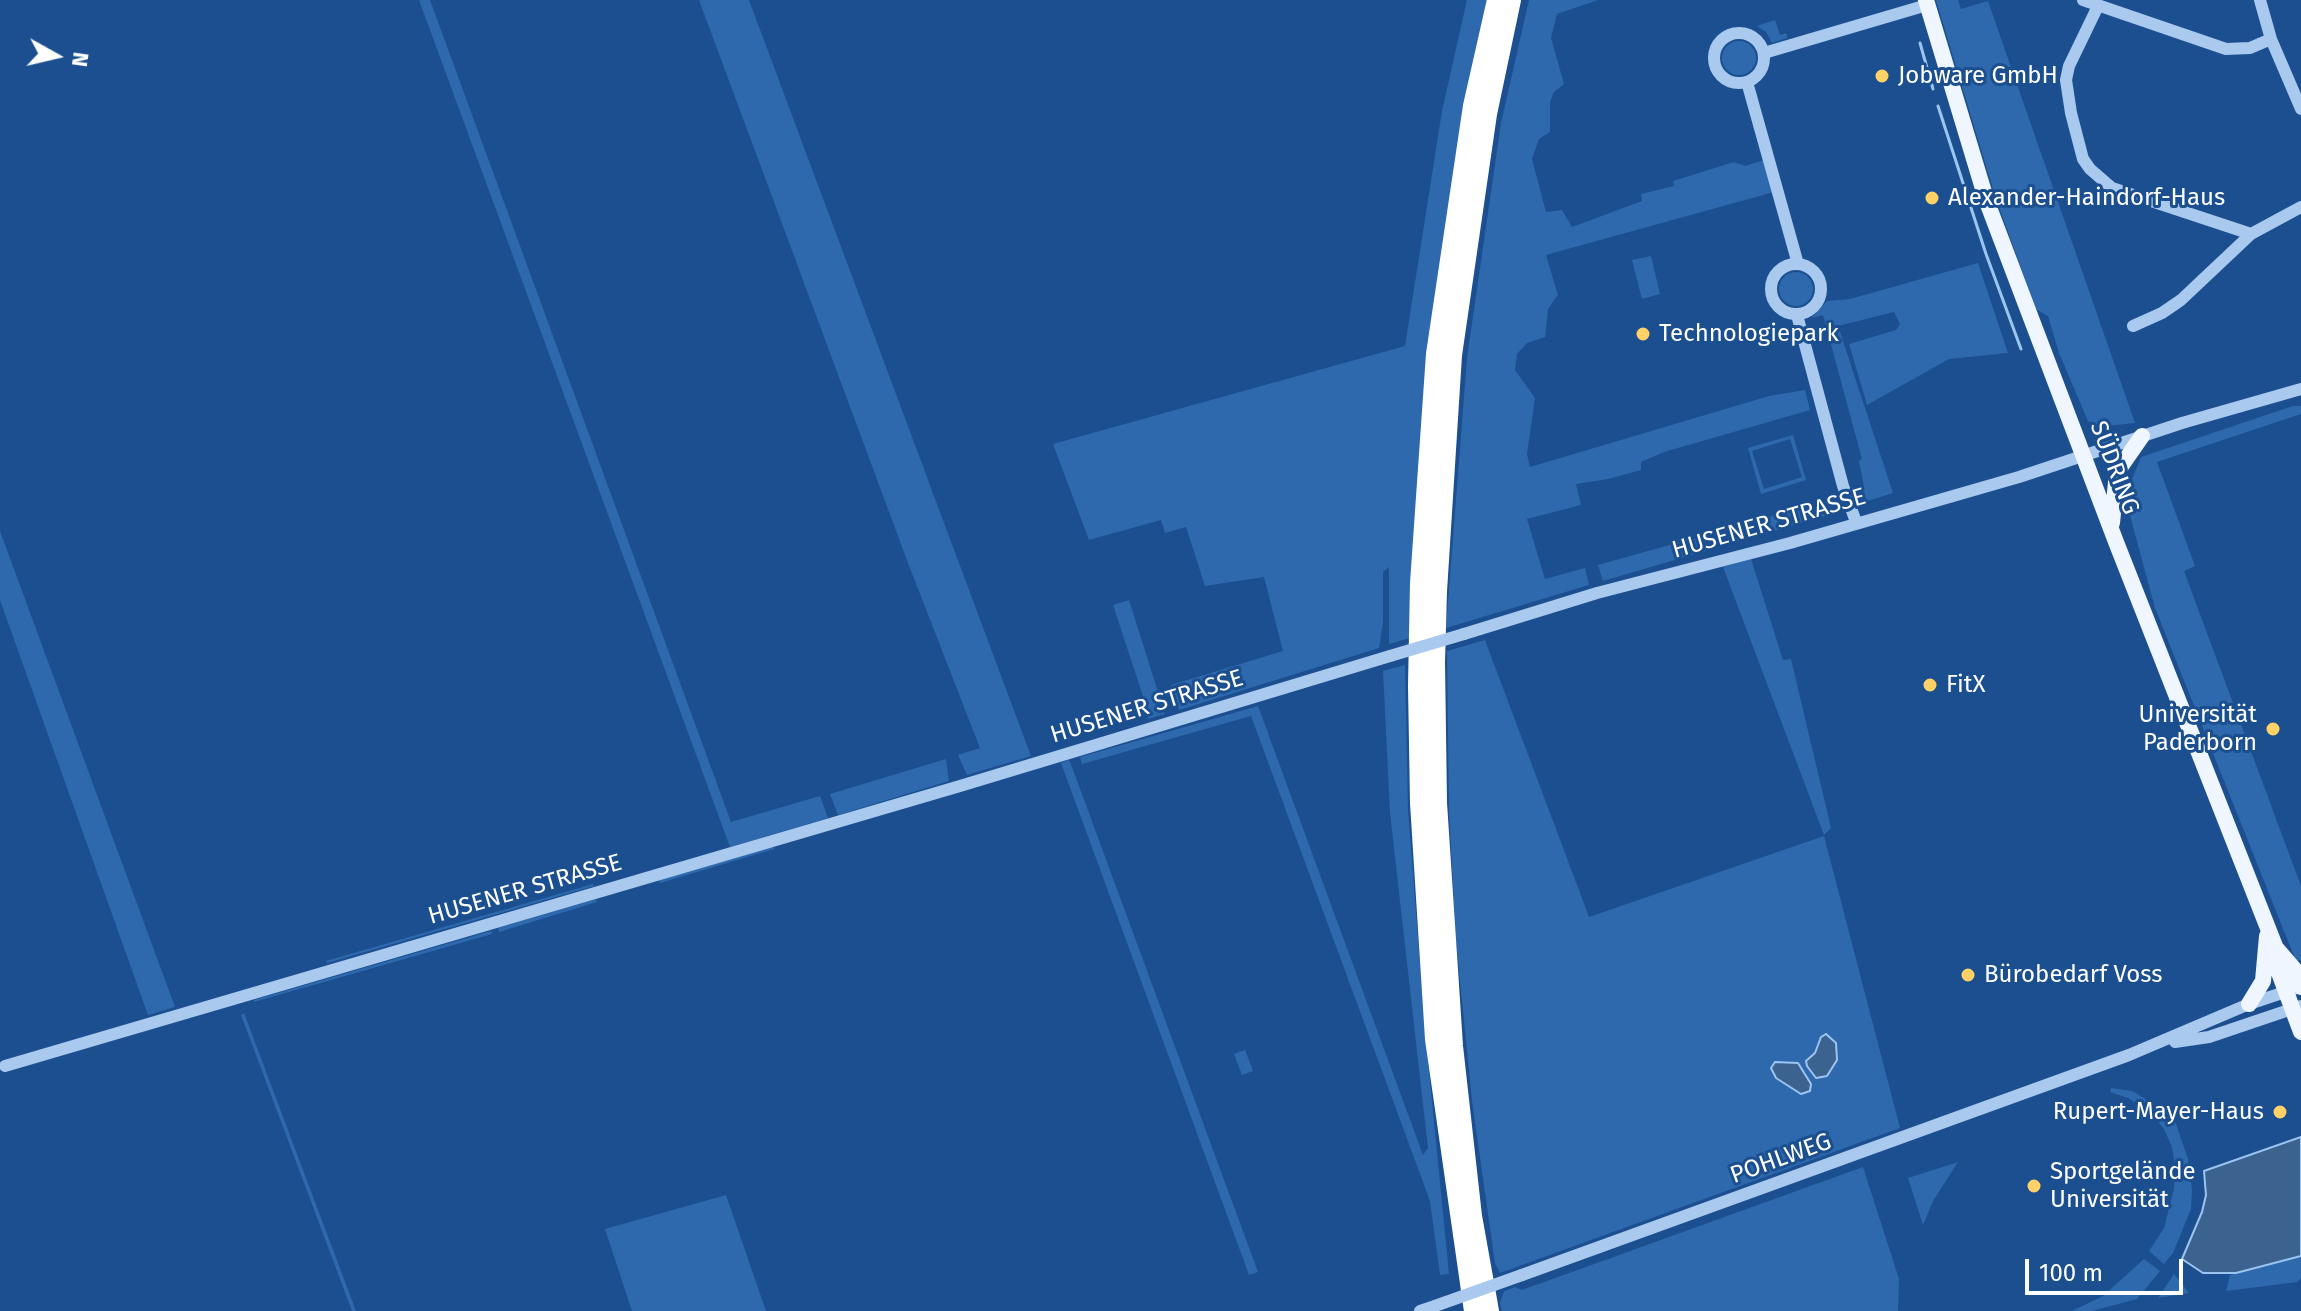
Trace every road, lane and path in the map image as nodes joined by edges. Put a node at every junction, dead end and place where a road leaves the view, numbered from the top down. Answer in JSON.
{"nodes":[{"id":1,"x":1497,"y":0,"type":"edge"},
{"id":2,"x":1511,"y":0,"type":"edge"},
{"id":3,"x":2083,"y":0,"type":"edge"},
{"id":4,"x":2260,"y":0,"type":"edge"},
{"id":5,"x":1927,"y":3,"type":"edge"},
{"id":6,"x":2098,"y":6,"type":"junction"},
{"id":7,"x":2271,"y":39,"type":"junction"},
{"id":8,"x":1764,"y":53,"type":"junction"},
{"id":9,"x":1747,"y":82,"type":"junction"},
{"id":10,"x":2301,"y":109,"type":"edge"},
{"id":11,"x":2301,"y":207,"type":"edge"},
{"id":12,"x":2251,"y":234,"type":"junction"},
{"id":13,"x":1798,"y":264,"type":"junction"},
{"id":14,"x":1797,"y":315,"type":"junction"},
{"id":15,"x":2133,"y":326,"type":"dead end"},
{"id":16,"x":2301,"y":389,"type":"edge"},
{"id":17,"x":2142,"y":436,"type":"junction"},
{"id":18,"x":2083,"y":456,"type":"junction"},
{"id":19,"x":1856,"y":522,"type":"junction"},
{"id":20,"x":2112,"y":529,"type":"junction"},
{"id":21,"x":2267,"y":926,"type":"junction"},
{"id":22,"x":2296,"y":989,"type":"edge"},
{"id":23,"x":2249,"y":1004,"type":"junction"},
{"id":24,"x":2297,"y":1007,"type":"edge"},
{"id":25,"x":2301,"y":1032,"type":"edge"},
{"id":26,"x":2156,"y":1045,"type":"junction"},
{"id":27,"x":5,"y":1066,"type":"dead end"},
{"id":28,"x":1420,"y":1311,"type":"edge"},
{"id":29,"x":1474,"y":1311,"type":"edge"},
{"id":30,"x":1489,"y":1311,"type":"edge"}],
"edges":[{"from":1,"to":29,"type":"highway"},
{"from":2,"to":30,"type":"highway"},
{"from":3,"to":6,"type":"street"},
{"from":4,"to":7,"type":"street"},
{"from":5,"to":8,"type":"street"},
{"from":5,"to":18,"type":"main road","name":"SÜDRING"},
{"from":6,"to":7,"type":"street"},
{"from":6,"to":12,"type":"street"},
{"from":7,"to":10,"type":"street"},
{"from":8,"to":9,"type":"street"},
{"from":8,"to":9,"type":"street"},
{"from":9,"to":13,"type":"street"},
{"from":11,"to":12,"type":"street"},
{"from":12,"to":15,"type":"street"},
{"from":13,"to":14,"type":"street"},
{"from":13,"to":14,"type":"street"},
{"from":14,"to":19,"type":"street"},
{"from":16,"to":17,"type":"street","name":"HUSENER STRASSE"},
{"from":17,"to":18,"type":"street","name":"HUSENER STRASSE"},
{"from":17,"to":20,"type":"main road"},
{"from":18,"to":19,"type":"street","name":"HUSENER STRASSE"},
{"from":18,"to":20,"type":"main road","name":"SÜDRING"},
{"from":19,"to":27,"type":"street","name":"HUSENER STRASSE","bridge":true},
{"from":20,"to":21,"type":"main road","name":"SÜDRING"},
{"from":21,"to":22,"type":"main road","name":"SÜDRING"},
{"from":21,"to":23,"type":"main road"},
{"from":22,"to":23,"type":"street","name":"POHLWEG"},
{"from":22,"to":24,"type":"main road","name":"SÜDRING"},
{"from":23,"to":26,"type":"street","name":"POHLWEG"},
{"from":24,"to":25,"type":"main road","name":"SÜDRING"},
{"from":24,"to":26,"type":"street","name":"POHLWEG"},
{"from":26,"to":28,"type":"street","name":"POHLWEG","bridge":true}]}
